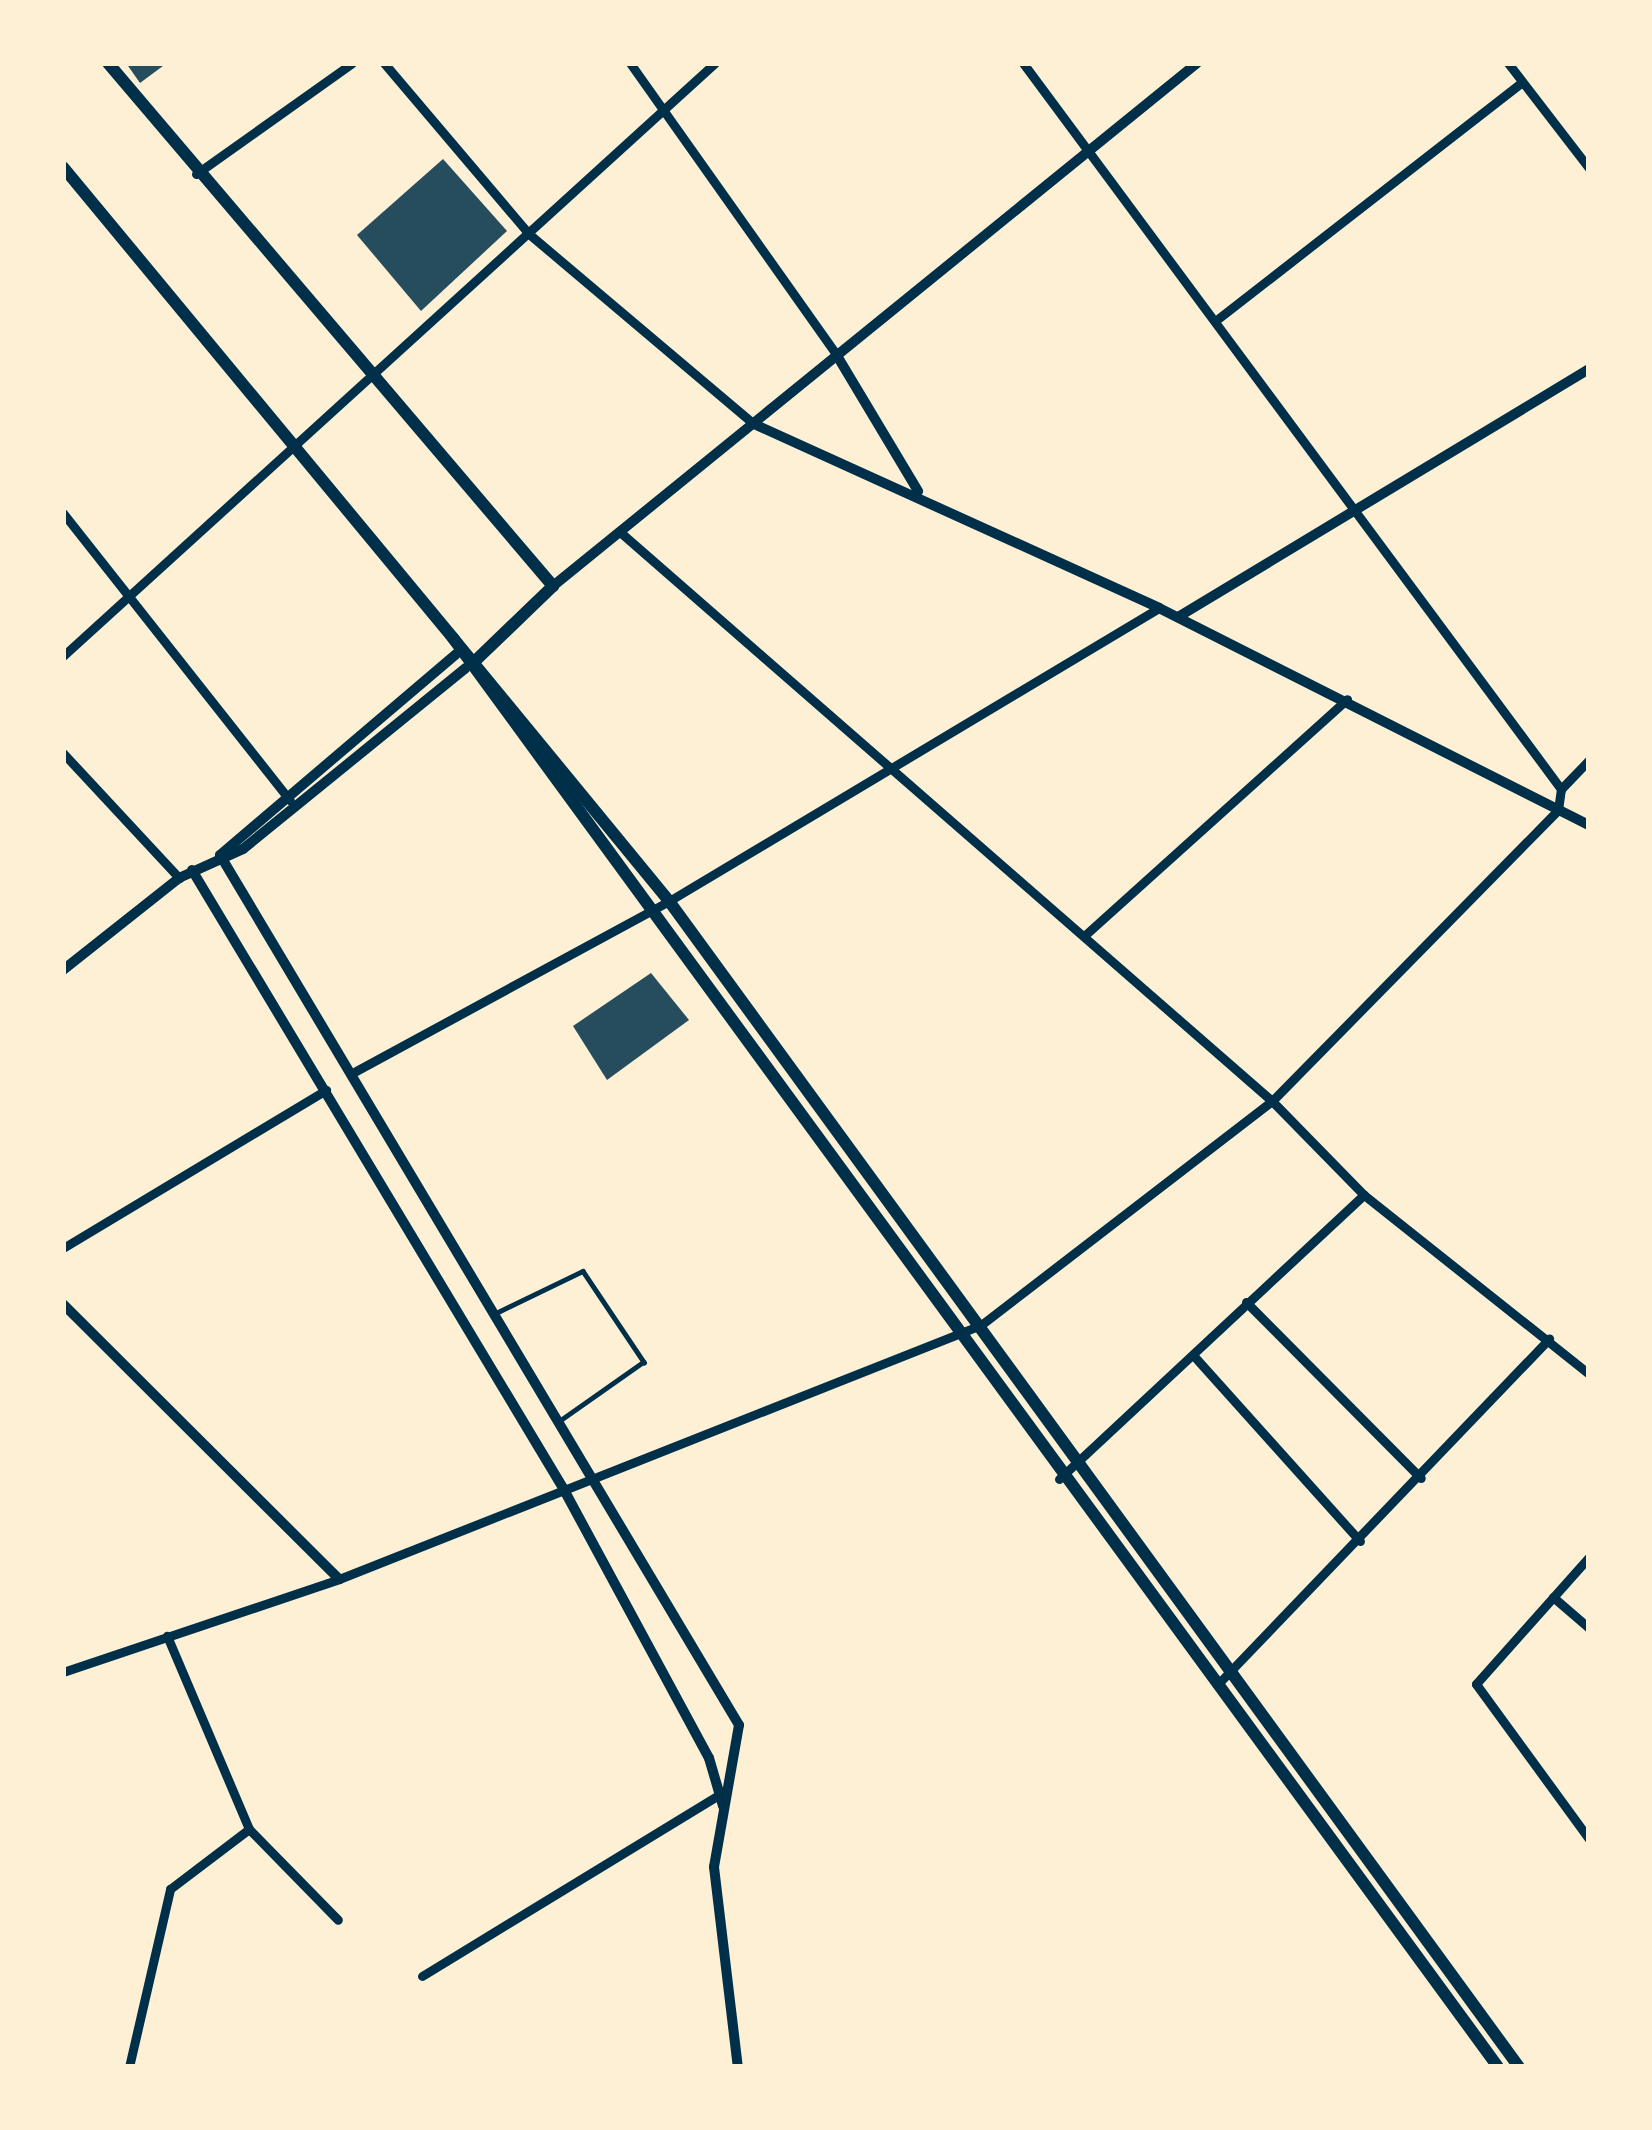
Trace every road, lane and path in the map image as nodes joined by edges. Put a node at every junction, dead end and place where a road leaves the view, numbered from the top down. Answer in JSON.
{"nodes":[{"id":1,"x":108,"y":63,"type":"edge"},
{"id":2,"x":352,"y":63,"type":"edge"},
{"id":3,"x":384,"y":63,"type":"edge"},
{"id":4,"x":630,"y":63,"type":"edge"},
{"id":5,"x":715,"y":63,"type":"edge"},
{"id":6,"x":1023,"y":63,"type":"edge"},
{"id":7,"x":1197,"y":63,"type":"edge"},
{"id":8,"x":1508,"y":63,"type":"edge"},
{"id":9,"x":1522,"y":82,"type":"junction"},
{"id":10,"x":664,"y":112,"type":"junction"},
{"id":11,"x":1088,"y":148,"type":"junction"},
{"id":12,"x":1589,"y":168,"type":"edge"},
{"id":13,"x":64,"y":170,"type":"edge"},
{"id":14,"x":196,"y":174,"type":"junction"},
{"id":15,"x":529,"y":234,"type":"junction"},
{"id":16,"x":1219,"y":318,"type":"junction"},
{"id":17,"x":836,"y":354,"type":"junction"},
{"id":18,"x":1589,"y":369,"type":"edge"},
{"id":19,"x":380,"y":377,"type":"junction"},
{"id":20,"x":754,"y":424,"type":"junction"},
{"id":21,"x":294,"y":453,"type":"junction"},
{"id":22,"x":920,"y":494,"type":"junction"},
{"id":23,"x":1356,"y":508,"type":"junction"},
{"id":24,"x":63,"y":512,"type":"edge"},
{"id":25,"x":620,"y":532,"type":"junction"},
{"id":26,"x":553,"y":586,"type":"junction"},
{"id":27,"x":129,"y":596,"type":"junction"},
{"id":28,"x":1159,"y":608,"type":"junction"},
{"id":29,"x":1178,"y":617,"type":"junction"},
{"id":30,"x":487,"y":643,"type":"junction"},
{"id":31,"x":461,"y":651,"type":"junction"},
{"id":32,"x":63,"y":656,"type":"edge"},
{"id":33,"x":471,"y":664,"type":"junction"},
{"id":34,"x":1347,"y":699,"type":"junction"},
{"id":35,"x":63,"y":753,"type":"edge"},
{"id":36,"x":1589,"y":760,"type":"edge"},
{"id":37,"x":894,"y":770,"type":"junction"},
{"id":38,"x":1561,"y":789,"type":"junction"},
{"id":39,"x":284,"y":793,"type":"junction"},
{"id":40,"x":295,"y":806,"type":"junction"},
{"id":41,"x":1558,"y":810,"type":"junction"},
{"id":42,"x":1589,"y":825,"type":"edge"},
{"id":43,"x":220,"y":855,"type":"junction"},
{"id":44,"x":192,"y":870,"type":"junction"},
{"id":45,"x":179,"y":878,"type":"junction"},
{"id":46,"x":669,"y":902,"type":"junction"},
{"id":47,"x":652,"y":909,"type":"junction"},
{"id":48,"x":1084,"y":936,"type":"junction"},
{"id":49,"x":63,"y":970,"type":"edge"},
{"id":50,"x":356,"y":1072,"type":"junction"},
{"id":51,"x":326,"y":1090,"type":"junction"},
{"id":52,"x":809,"y":1093,"type":"junction"},
{"id":53,"x":1272,"y":1101,"type":"junction"},
{"id":54,"x":792,"y":1105,"type":"junction"},
{"id":55,"x":1364,"y":1195,"type":"junction"},
{"id":56,"x":63,"y":1248,"type":"edge"},
{"id":57,"x":1246,"y":1302,"type":"junction"},
{"id":58,"x":63,"y":1304,"type":"edge"},
{"id":59,"x":498,"y":1312,"type":"junction"},
{"id":60,"x":982,"y":1325,"type":"junction"},
{"id":61,"x":960,"y":1335,"type":"junction"},
{"id":62,"x":1549,"y":1340,"type":"junction"},
{"id":63,"x":1193,"y":1355,"type":"junction"},
{"id":64,"x":1589,"y":1375,"type":"edge"},
{"id":65,"x":563,"y":1419,"type":"junction"},
{"id":66,"x":1076,"y":1465,"type":"junction"},
{"id":67,"x":596,"y":1470,"type":"junction"},
{"id":68,"x":1059,"y":1478,"type":"junction"},
{"id":69,"x":1421,"y":1478,"type":"junction"},
{"id":70,"x":563,"y":1488,"type":"junction"},
{"id":71,"x":1360,"y":1541,"type":"junction"},
{"id":72,"x":1589,"y":1557,"type":"edge"},
{"id":73,"x":339,"y":1579,"type":"junction"},
{"id":74,"x":1553,"y":1597,"type":"junction"},
{"id":75,"x":1589,"y":1628,"type":"edge"},
{"id":76,"x":167,"y":1636,"type":"junction"},
{"id":77,"x":63,"y":1672,"type":"edge"},
{"id":78,"x":1232,"y":1673,"type":"junction"},
{"id":79,"x":1217,"y":1684,"type":"junction"},
{"id":80,"x":1290,"y":1753,"type":"junction"},
{"id":81,"x":1275,"y":1763,"type":"junction"},
{"id":82,"x":722,"y":1800,"type":"junction"},
{"id":83,"x":249,"y":1829,"type":"junction"},
{"id":84,"x":1589,"y":1839,"type":"edge"},
{"id":85,"x":338,"y":1920,"type":"dead end"},
{"id":86,"x":422,"y":1976,"type":"dead end"},
{"id":87,"x":129,"y":2067,"type":"edge"},
{"id":88,"x":738,"y":2067,"type":"edge"},
{"id":89,"x":1498,"y":2067,"type":"edge"},
{"id":90,"x":1519,"y":2067,"type":"edge"}],
"edges":[{"from":1,"to":14,"type":"main road"},
{"from":2,"to":14,"type":"street"},
{"from":3,"to":15,"type":"street"},
{"from":4,"to":10,"type":"street"},
{"from":5,"to":10,"type":"street"},
{"from":6,"to":11,"type":"street"},
{"from":7,"to":11,"type":"street"},
{"from":8,"to":9,"type":"street"},
{"from":9,"to":12,"type":"street"},
{"from":9,"to":16,"type":"street"},
{"from":10,"to":15,"type":"street"},
{"from":10,"to":17,"type":"street"},
{"from":11,"to":16,"type":"street"},
{"from":11,"to":17,"type":"street"},
{"from":13,"to":21,"type":"main road"},
{"from":14,"to":19,"type":"main road"},
{"from":15,"to":19,"type":"street"},
{"from":15,"to":20,"type":"street"},
{"from":16,"to":23,"type":"street"},
{"from":17,"to":20,"type":"street"},
{"from":17,"to":22,"type":"street"},
{"from":18,"to":23,"type":"street"},
{"from":19,"to":21,"type":"street"},
{"from":19,"to":26,"type":"main road"},
{"from":20,"to":22,"type":"street"},
{"from":20,"to":25,"type":"street"},
{"from":21,"to":27,"type":"street"},
{"from":21,"to":31,"type":"main road"},
{"from":22,"to":28,"type":"street"},
{"from":23,"to":29,"type":"street"},
{"from":23,"to":38,"type":"street"},
{"from":24,"to":27,"type":"street"},
{"from":25,"to":26,"type":"street"},
{"from":25,"to":37,"type":"street"},
{"from":26,"to":30,"type":"main road"},
{"from":27,"to":32,"type":"street"},
{"from":27,"to":39,"type":"street"},
{"from":28,"to":29,"type":"street"},
{"from":28,"to":37,"type":"street"},
{"from":29,"to":34,"type":"street"},
{"from":30,"to":31,"type":"main road"},
{"from":30,"to":33,"type":"main road"},
{"from":31,"to":33,"type":"main road"},
{"from":31,"to":39,"type":"street"},
{"from":33,"to":40,"type":"street"},
{"from":33,"to":46,"type":"main road"},
{"from":33,"to":47,"type":"main road"},
{"from":34,"to":41,"type":"street"},
{"from":34,"to":48,"type":"street"},
{"from":35,"to":45,"type":"street"},
{"from":36,"to":38,"type":"street"},
{"from":37,"to":46,"type":"street"},
{"from":37,"to":48,"type":"street"},
{"from":38,"to":41,"type":"street"},
{"from":39,"to":40,"type":"street"},
{"from":39,"to":43,"type":"street"},
{"from":40,"to":43,"type":"street"},
{"from":41,"to":42,"type":"street"},
{"from":41,"to":53,"type":"street"},
{"from":43,"to":44,"type":"street"},
{"from":43,"to":50,"type":"street"},
{"from":44,"to":45,"type":"street"},
{"from":44,"to":51,"type":"street"},
{"from":45,"to":49,"type":"street"},
{"from":46,"to":47,"type":"street"},
{"from":46,"to":52,"type":"main road"},
{"from":47,"to":50,"type":"street"},
{"from":47,"to":54,"type":"main road"},
{"from":48,"to":53,"type":"street"},
{"from":50,"to":59,"type":"street"},
{"from":51,"to":56,"type":"street"},
{"from":51,"to":70,"type":"street"},
{"from":52,"to":54,"type":"main road"},
{"from":52,"to":60,"type":"main road"},
{"from":53,"to":55,"type":"street"},
{"from":53,"to":60,"type":"street"},
{"from":54,"to":61,"type":"main road"},
{"from":55,"to":57,"type":"street"},
{"from":55,"to":62,"type":"street"},
{"from":57,"to":63,"type":"street"},
{"from":57,"to":69,"type":"street"},
{"from":58,"to":73,"type":"street"},
{"from":59,"to":65,"type":"street"},
{"from":59,"to":65,"type":"lane"},
{"from":60,"to":61,"type":"street"},
{"from":60,"to":66,"type":"main road"},
{"from":61,"to":67,"type":"street"},
{"from":61,"to":68,"type":"main road"},
{"from":62,"to":64,"type":"street"},
{"from":62,"to":69,"type":"street"},
{"from":63,"to":66,"type":"street"},
{"from":63,"to":71,"type":"street"},
{"from":65,"to":67,"type":"street"},
{"from":66,"to":68,"type":"street"},
{"from":66,"to":78,"type":"main road"},
{"from":67,"to":70,"type":"street"},
{"from":67,"to":82,"type":"street"},
{"from":68,"to":79,"type":"main road"},
{"from":69,"to":71,"type":"street"},
{"from":70,"to":73,"type":"street"},
{"from":70,"to":82,"type":"street"},
{"from":71,"to":78,"type":"street"},
{"from":72,"to":74,"type":"street"},
{"from":73,"to":76,"type":"street"},
{"from":74,"to":75,"type":"street"},
{"from":74,"to":84,"type":"street"},
{"from":76,"to":77,"type":"street"},
{"from":76,"to":83,"type":"street"},
{"from":78,"to":79,"type":"street"},
{"from":78,"to":80,"type":"main road"},
{"from":79,"to":81,"type":"main road"},
{"from":80,"to":81,"type":"street"},
{"from":80,"to":90,"type":"main road"},
{"from":81,"to":89,"type":"main road"},
{"from":82,"to":86,"type":"street"},
{"from":82,"to":88,"type":"street"},
{"from":83,"to":85,"type":"street"},
{"from":83,"to":87,"type":"street"}]}
